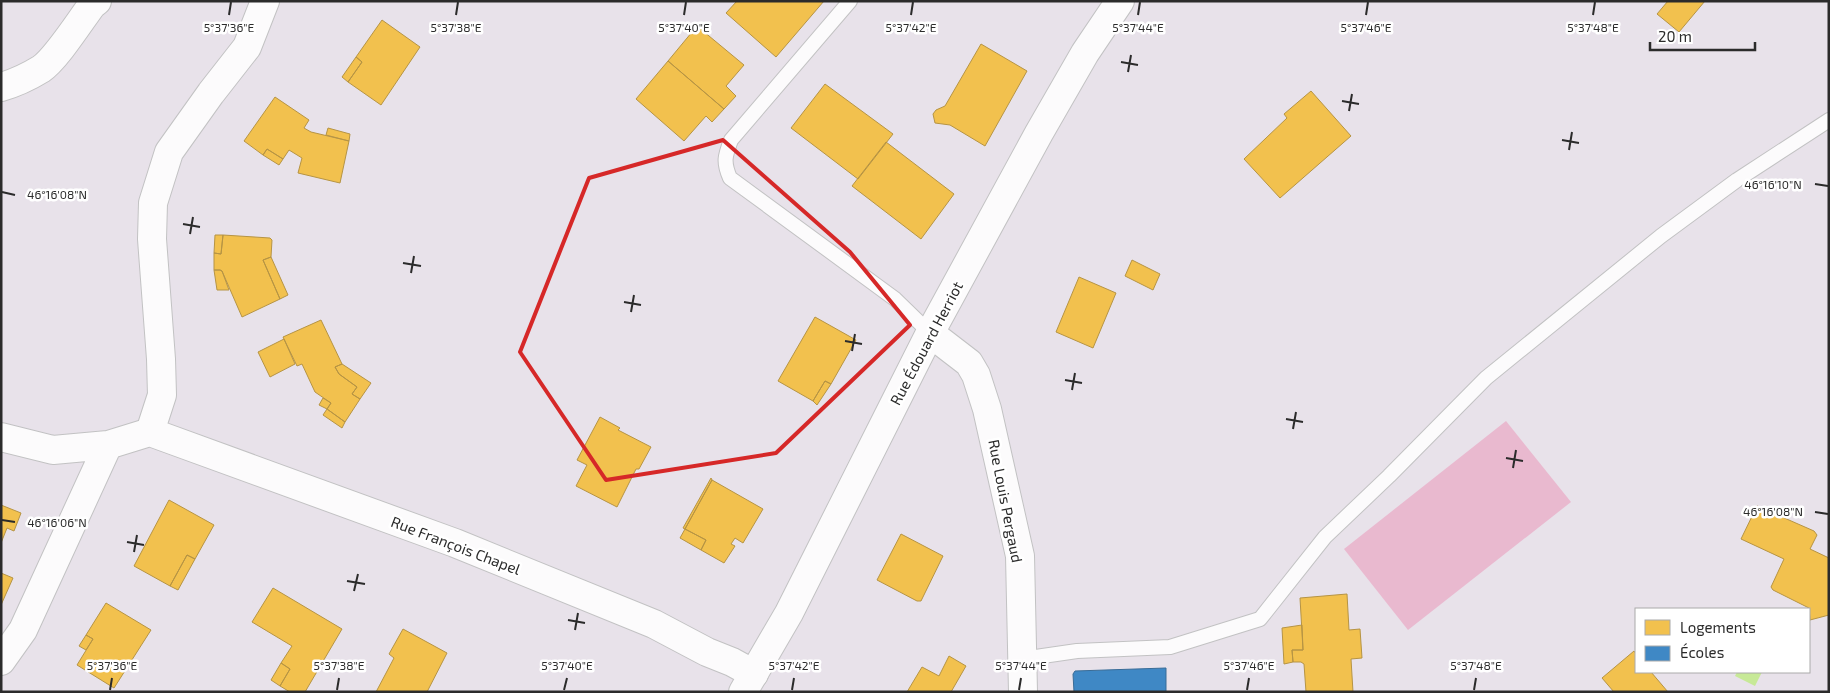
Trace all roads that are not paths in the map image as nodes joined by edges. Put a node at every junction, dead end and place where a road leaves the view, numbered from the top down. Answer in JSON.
{"nodes":[{"id":1,"x":97,"y":1,"type":"edge"},
{"id":2,"x":266,"y":1,"type":"edge"},
{"id":3,"x":850,"y":1,"type":"edge"},
{"id":4,"x":1120,"y":1,"type":"edge"},
{"id":5,"x":1,"y":87,"type":"edge"},
{"id":6,"x":1829,"y":120,"type":"edge"},
{"id":7,"x":930,"y":333,"type":"junction"},
{"id":8,"x":150,"y":432,"type":"junction"},
{"id":9,"x":1,"y":437,"type":"edge"},
{"id":10,"x":108,"y":445,"type":"junction"},
{"id":11,"x":1022,"y":659,"type":"junction"},
{"id":12,"x":1,"y":661,"type":"edge"},
{"id":13,"x":749,"y":683,"type":"edge"},
{"id":14,"x":1023,"y":692,"type":"edge"}],
"edges":[{"from":1,"to":5,"type":"street"},
{"from":2,"to":8,"type":"street"},
{"from":3,"to":7,"type":"lane"},
{"from":4,"to":7,"type":"street","name":"Rue Édouard Herriot"},
{"from":6,"to":11,"type":"lane"},
{"from":7,"to":11,"type":"street","name":"Rue Louis Pergaud"},
{"from":7,"to":13,"type":"street","name":"Rue Édouard Herriot"},
{"from":8,"to":10,"type":"street"},
{"from":8,"to":13,"type":"street","name":"Rue François Chapel"},
{"from":9,"to":10,"type":"street"},
{"from":10,"to":12,"type":"street"},
{"from":11,"to":14,"type":"street","name":"Rue Louis Pergaud"}]}
